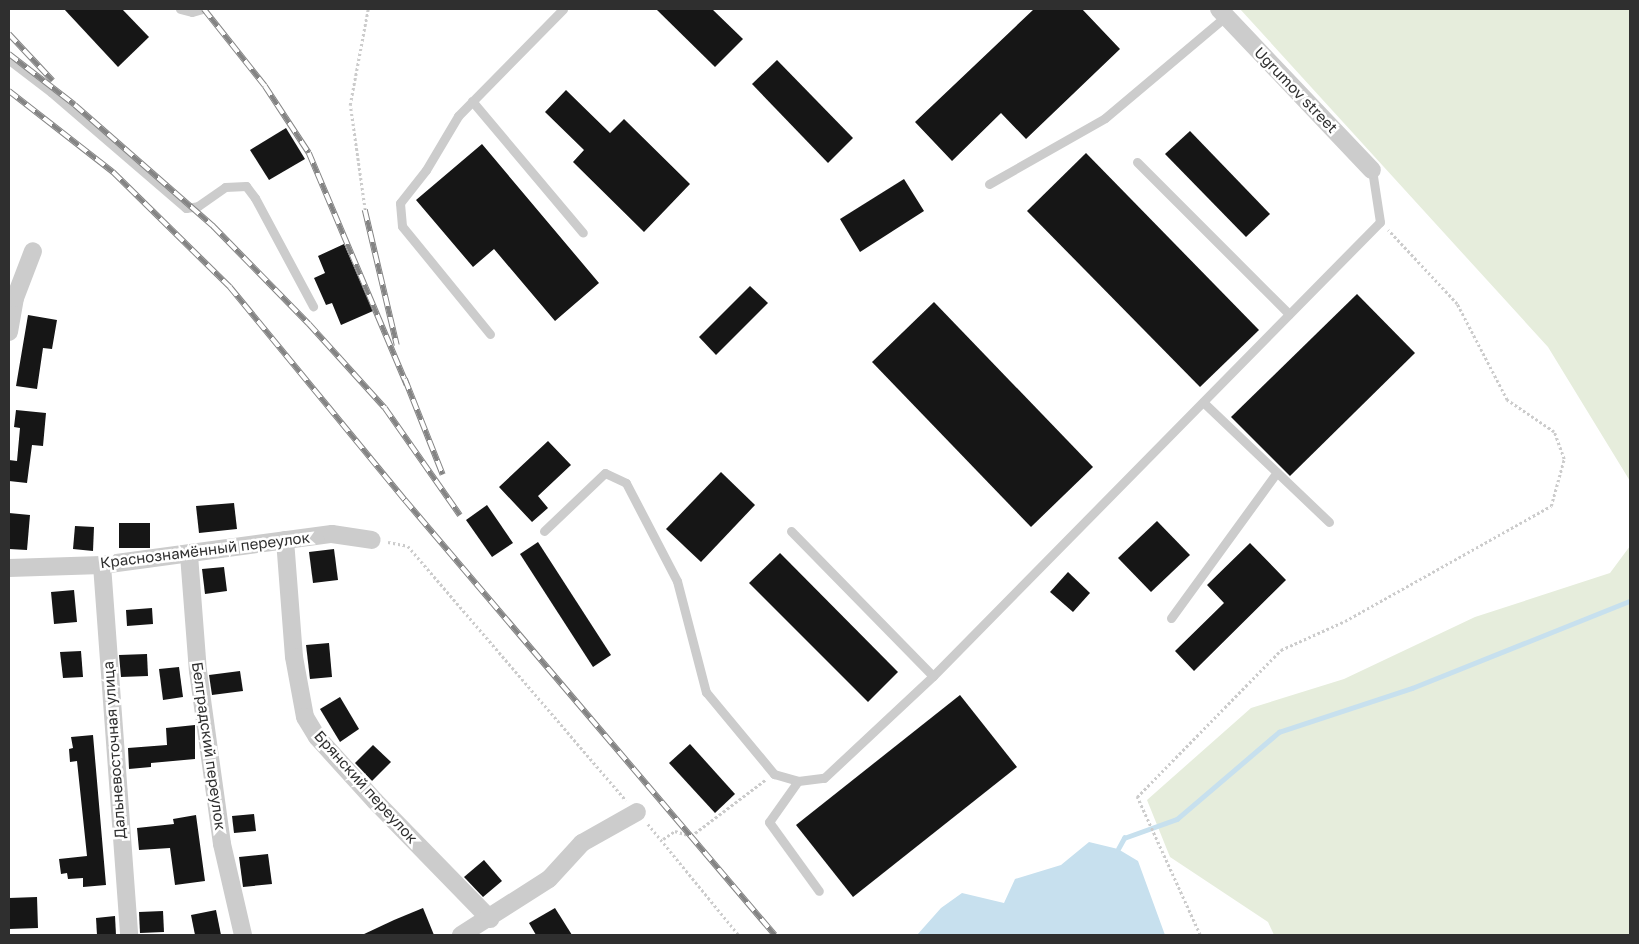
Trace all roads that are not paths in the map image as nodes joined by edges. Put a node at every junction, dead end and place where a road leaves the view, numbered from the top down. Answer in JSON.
{"nodes":[{"id":1,"x":180,"y":9,"type":"edge"},
{"id":2,"x":202,"y":9,"type":"edge"},
{"id":3,"x":563,"y":9,"type":"edge"},
{"id":4,"x":1222,"y":12,"type":"edge"},
{"id":5,"x":9,"y":60,"type":"edge"},
{"id":6,"x":472,"y":101,"type":"junction"},
{"id":7,"x":1137,"y":162,"type":"dead end"},
{"id":8,"x":1372,"y":170,"type":"joint"},
{"id":9,"x":989,"y":184,"type":"dead end"},
{"id":10,"x":583,"y":233,"type":"dead end"},
{"id":11,"x":33,"y":251,"type":"dead end"},
{"id":12,"x":313,"y":306,"type":"dead end"},
{"id":13,"x":1289,"y":314,"type":"junction"},
{"id":14,"x":9,"y":332,"type":"edge"},
{"id":15,"x":490,"y":334,"type":"dead end"},
{"id":16,"x":1203,"y":402,"type":"junction"},
{"id":17,"x":1277,"y":472,"type":"junction"},
{"id":18,"x":1329,"y":522,"type":"dead end"},
{"id":19,"x":544,"y":530,"type":"dead end"},
{"id":20,"x":791,"y":531,"type":"dead end"},
{"id":21,"x":286,"y":540,"type":"junction"},
{"id":22,"x":372,"y":540,"type":"road end"},
{"id":23,"x":189,"y":555,"type":"junction"},
{"id":24,"x":102,"y":565,"type":"junction"},
{"id":25,"x":9,"y":568,"type":"edge"},
{"id":26,"x":1170,"y":618,"type":"dead end"},
{"id":27,"x":933,"y":676,"type":"junction"},
{"id":28,"x":798,"y":781,"type":"junction"},
{"id":29,"x":637,"y":812,"type":"road end"},
{"id":30,"x":819,"y":891,"type":"dead end"},
{"id":31,"x":490,"y":919,"type":"junction"},
{"id":32,"x":129,"y":935,"type":"edge"},
{"id":33,"x":243,"y":935,"type":"edge"},
{"id":34,"x":461,"y":935,"type":"edge"}],
"edges":[{"from":1,"to":2,"type":"lane"},
{"from":3,"to":6,"type":"lane"},
{"from":4,"to":8,"type":"street","name":"Ugrumov street"},
{"from":4,"to":9,"type":"lane"},
{"from":5,"to":12,"type":"lane"},
{"from":6,"to":10,"type":"lane"},
{"from":6,"to":15,"type":"lane"},
{"from":7,"to":13,"type":"lane"},
{"from":8,"to":13,"type":"lane"},
{"from":11,"to":14,"type":"street"},
{"from":13,"to":16,"type":"lane"},
{"from":16,"to":17,"type":"lane"},
{"from":16,"to":27,"type":"lane"},
{"from":17,"to":18,"type":"lane"},
{"from":17,"to":26,"type":"lane"},
{"from":19,"to":28,"type":"lane"},
{"from":20,"to":27,"type":"lane"},
{"from":21,"to":22,"type":"street","name":"Краснознамённый переулок"},
{"from":21,"to":23,"type":"street","name":"Краснознамённый переулок"},
{"from":21,"to":31,"type":"street","name":"Брянский переулок"},
{"from":23,"to":24,"type":"street","name":"Краснознамённый переулок"},
{"from":23,"to":33,"type":"street","name":"Белградский переулок"},
{"from":24,"to":25,"type":"street","name":"Краснознамённый переулок"},
{"from":24,"to":32,"type":"street","name":"Дальневосточная улица"},
{"from":27,"to":28,"type":"lane"},
{"from":28,"to":30,"type":"lane"},
{"from":29,"to":31,"type":"street"},
{"from":31,"to":34,"type":"street"}]}
